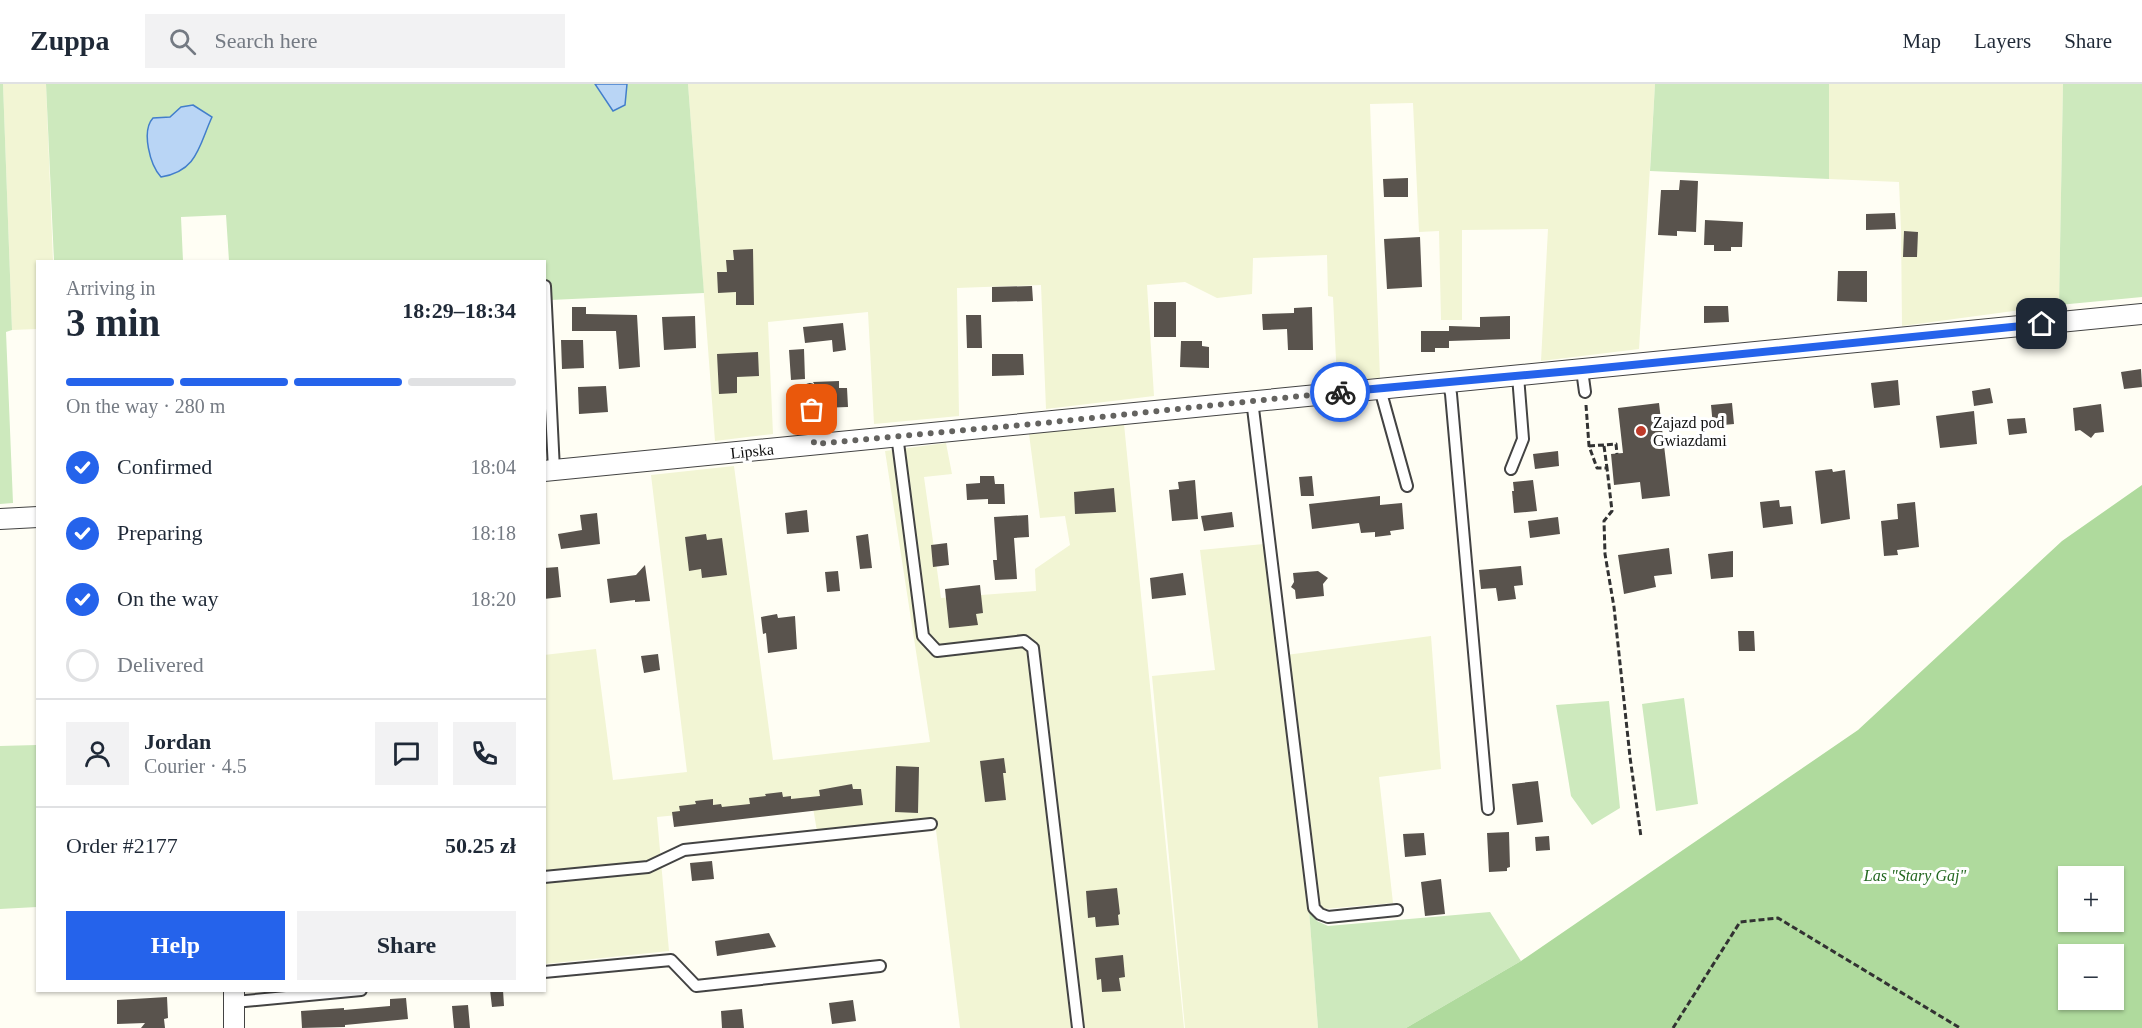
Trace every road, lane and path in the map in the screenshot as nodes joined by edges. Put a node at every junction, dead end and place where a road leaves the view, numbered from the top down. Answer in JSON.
{"nodes":[{"id":1,"x":2142,"y":314,"type":"edge"},
{"id":2,"x":546,"y":332,"type":"edge"},
{"id":3,"x":1582,"y":370,"type":"junction"},
{"id":4,"x":1518,"y":376,"type":"junction"},
{"id":5,"x":1448,"y":382,"type":"junction"},
{"id":6,"x":1380,"y":388,"type":"junction"},
{"id":7,"x":810,"y":390,"type":"dead end"},
{"id":8,"x":1585,"y":392,"type":"joint"},
{"id":9,"x":1252,"y":400,"type":"junction"},
{"id":10,"x":897,"y":435,"type":"junction"},
{"id":11,"x":814,"y":444,"type":"junction"},
{"id":12,"x":1604,"y":445,"type":"junction"},
{"id":13,"x":1589,"y":446,"type":"junction"},
{"id":14,"x":1617,"y":454,"type":"dead end"},
{"id":15,"x":1606,"y":468,"type":"junction"},
{"id":16,"x":1511,"y":469,"type":"dead end"},
{"id":17,"x":549,"y":471,"type":"edge"},
{"id":18,"x":1407,"y":486,"type":"dead end"},
{"id":19,"x":36,"y":517,"type":"edge"},
{"id":20,"x":0,"y":519,"type":"edge"},
{"id":21,"x":1488,"y":809,"type":"dead end"},
{"id":22,"x":931,"y":824,"type":"dead end"},
{"id":23,"x":1641,"y":837,"type":"dead end"},
{"id":24,"x":546,"y":878,"type":"edge"},
{"id":25,"x":1397,"y":910,"type":"dead end"},
{"id":26,"x":880,"y":966,"type":"dead end"},
{"id":27,"x":546,"y":972,"type":"edge"},
{"id":28,"x":319,"y":992,"type":"edge"},
{"id":29,"x":234,"y":996,"type":"edge"},
{"id":30,"x":234,"y":1028,"type":"edge"},
{"id":31,"x":1078,"y":1028,"type":"edge"},
{"id":32,"x":1673,"y":1028,"type":"edge"},
{"id":33,"x":1960,"y":1028,"type":"edge"}],
"edges":[{"from":1,"to":3,"type":"street","name":"Lipska"},
{"from":2,"to":17,"type":"lane"},
{"from":3,"to":4,"type":"street","name":"Lipska"},
{"from":3,"to":8,"type":"lane"},
{"from":4,"to":5,"type":"street","name":"Lipska"},
{"from":4,"to":16,"type":"lane"},
{"from":5,"to":6,"type":"street","name":"Lipska"},
{"from":5,"to":21,"type":"lane"},
{"from":6,"to":9,"type":"street","name":"Lipska"},
{"from":6,"to":18,"type":"lane"},
{"from":7,"to":11,"type":"lane"},
{"from":8,"to":13,"type":"path"},
{"from":9,"to":10,"type":"street","name":"Lipska"},
{"from":9,"to":25,"type":"lane"},
{"from":10,"to":11,"type":"street","name":"Lipska"},
{"from":10,"to":31,"type":"lane"},
{"from":11,"to":17,"type":"street","name":"Lipska"},
{"from":12,"to":13,"type":"path"},
{"from":12,"to":14,"type":"path"},
{"from":12,"to":15,"type":"path"},
{"from":13,"to":15,"type":"path"},
{"from":15,"to":23,"type":"path"},
{"from":19,"to":20,"type":"street"},
{"from":22,"to":24,"type":"lane"},
{"from":26,"to":27,"type":"lane"},
{"from":28,"to":29,"type":"lane"},
{"from":29,"to":30,"type":"street"},
{"from":32,"to":33,"type":"path"}]}
